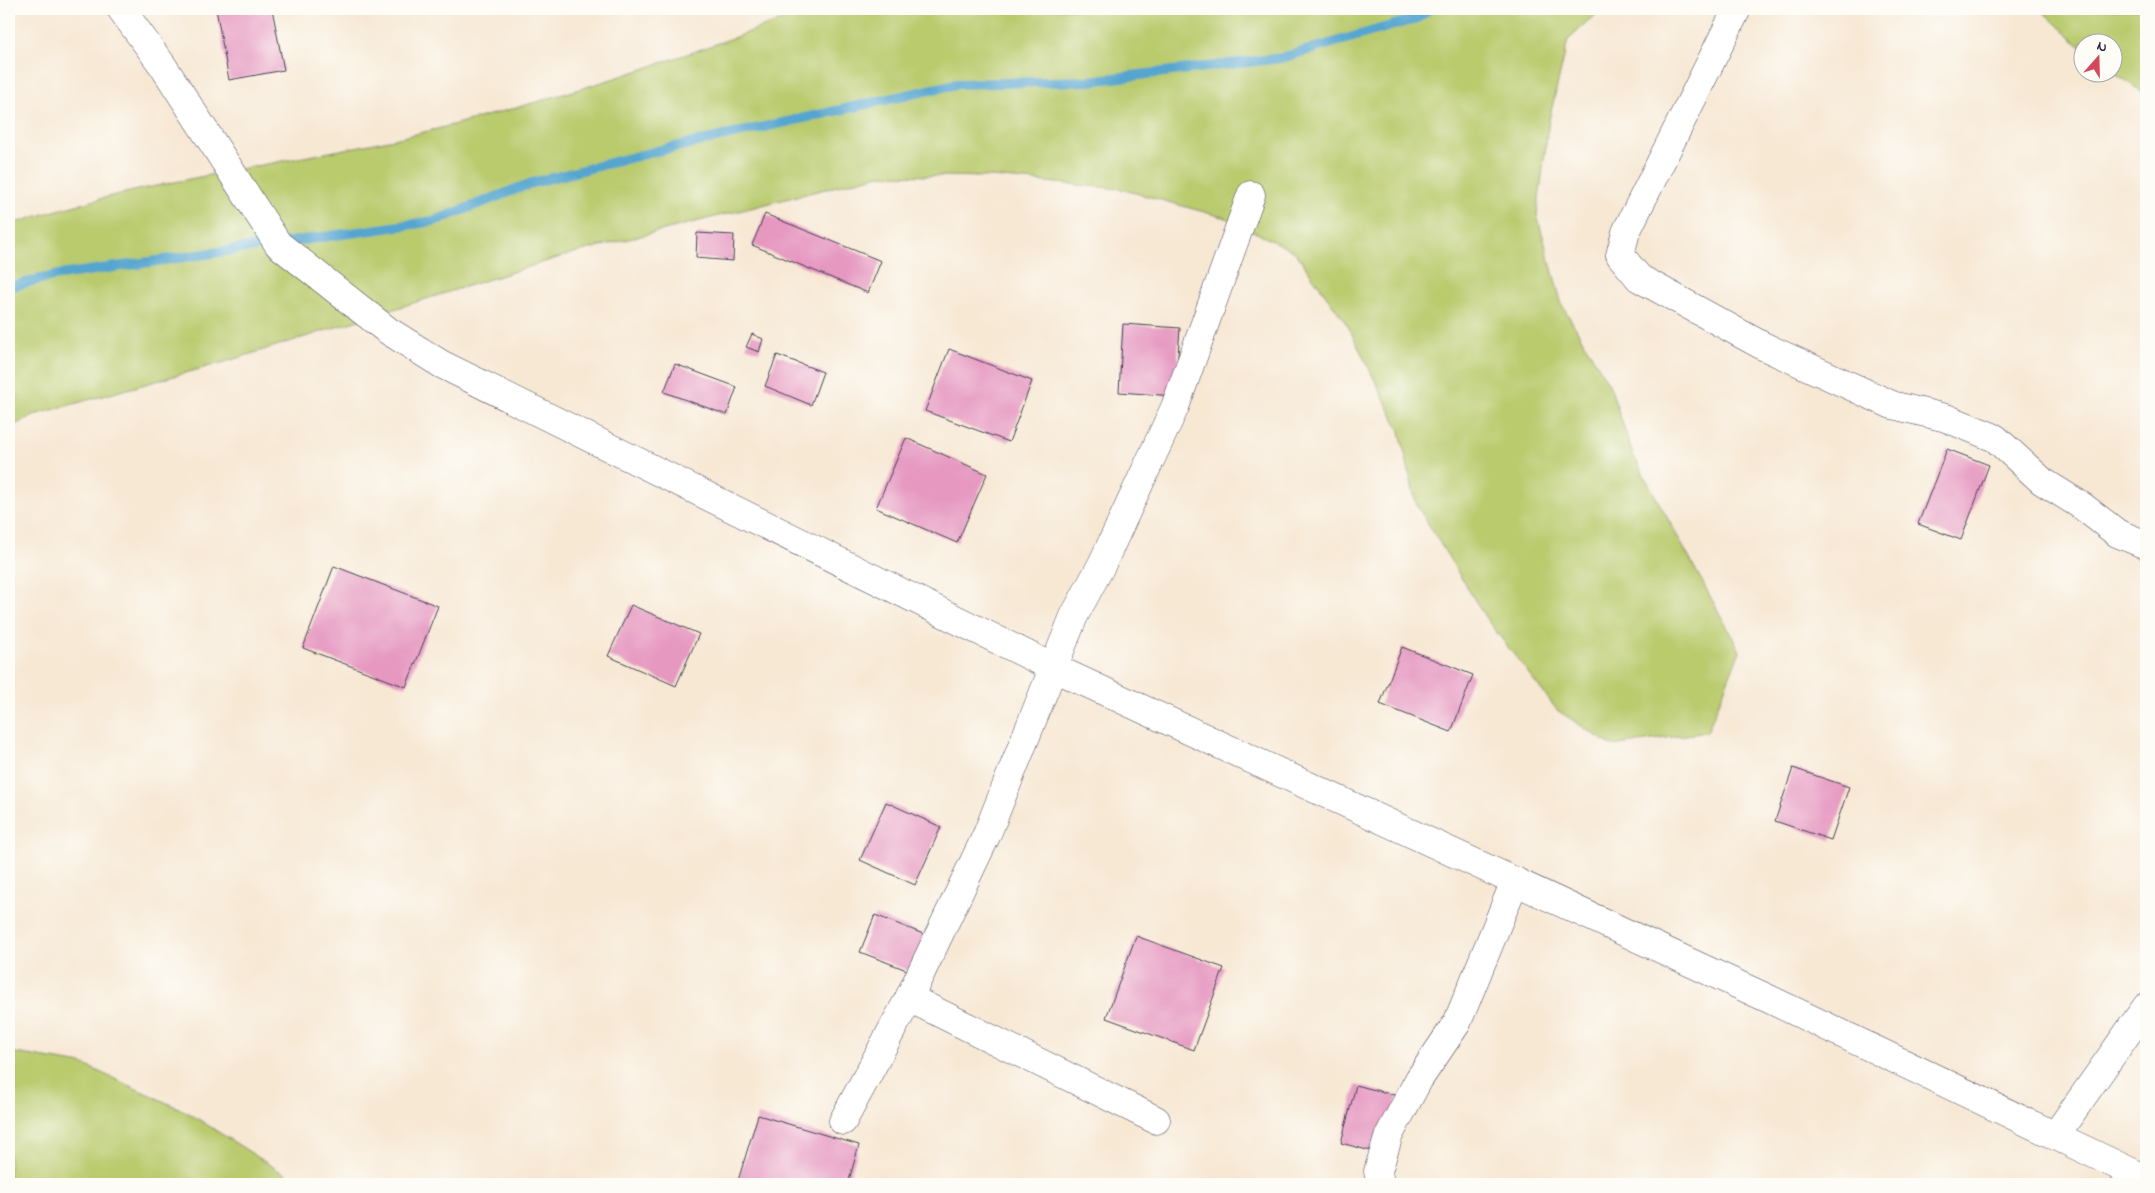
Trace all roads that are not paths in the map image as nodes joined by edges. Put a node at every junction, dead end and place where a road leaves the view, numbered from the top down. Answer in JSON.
{"nodes":[{"id":1,"x":121,"y":9,"type":"edge"},
{"id":2,"x":1737,"y":9,"type":"edge"},
{"id":3,"x":1252,"y":195,"type":"dead end"},
{"id":4,"x":2146,"y":545,"type":"edge"},
{"id":5,"x":1054,"y":668,"type":"junction"},
{"id":6,"x":1514,"y":881,"type":"junction"},
{"id":7,"x":909,"y":998,"type":"junction"},
{"id":8,"x":2146,"y":1007,"type":"edge"},
{"id":9,"x":1156,"y":1120,"type":"dead end"},
{"id":10,"x":843,"y":1121,"type":"dead end"},
{"id":11,"x":2055,"y":1136,"type":"junction"},
{"id":12,"x":2146,"y":1179,"type":"edge"},
{"id":13,"x":1380,"y":1184,"type":"edge"}],
"edges":[{"from":1,"to":5,"type":"street"},
{"from":2,"to":4,"type":"street"},
{"from":3,"to":5,"type":"street"},
{"from":5,"to":6,"type":"street"},
{"from":5,"to":7,"type":"street"},
{"from":6,"to":11,"type":"street"},
{"from":6,"to":13,"type":"street"},
{"from":7,"to":9,"type":"street"},
{"from":7,"to":10,"type":"street"},
{"from":8,"to":11,"type":"street"},
{"from":11,"to":12,"type":"street"}]}
